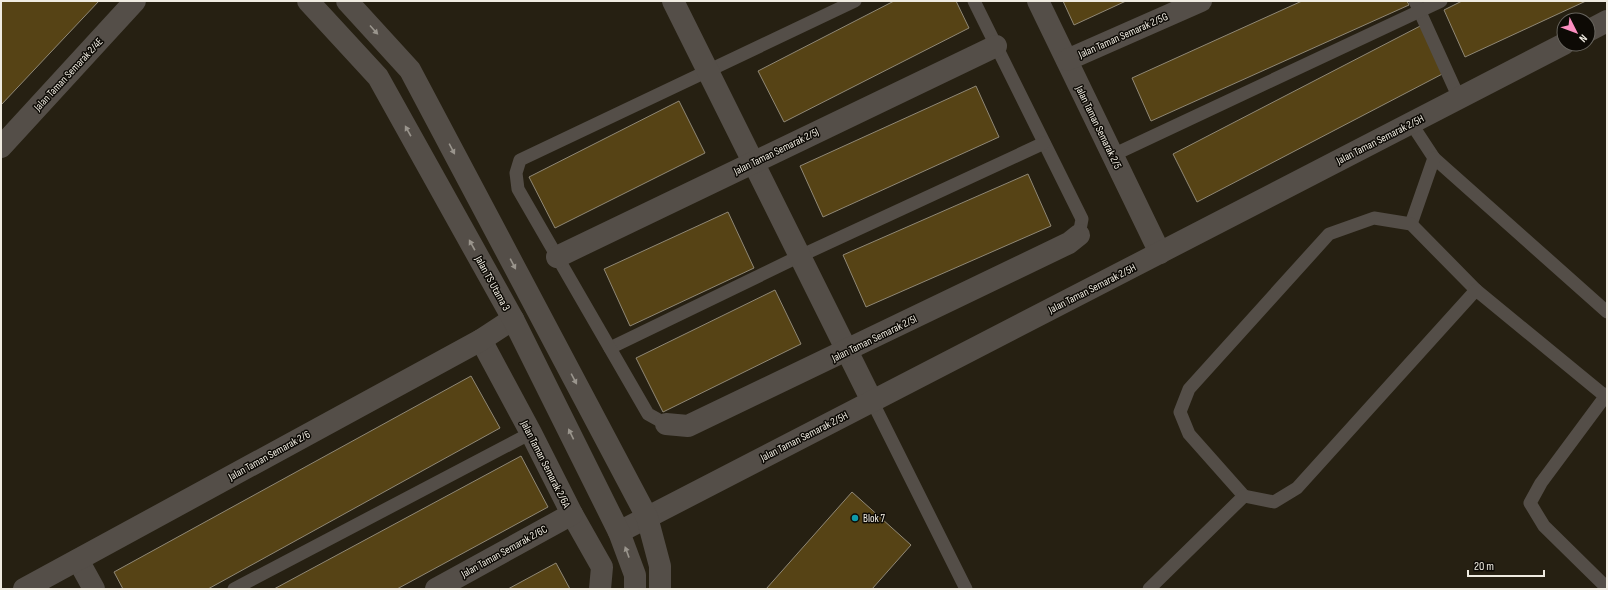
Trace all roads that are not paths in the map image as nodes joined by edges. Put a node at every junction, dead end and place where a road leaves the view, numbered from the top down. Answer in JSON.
{"nodes":[{"id":1,"x":135,"y":1,"type":"edge"},
{"id":2,"x":308,"y":1,"type":"edge"},
{"id":3,"x":348,"y":1,"type":"edge"},
{"id":4,"x":673,"y":1,"type":"edge"},
{"id":5,"x":855,"y":1,"type":"edge"},
{"id":6,"x":974,"y":1,"type":"edge"},
{"id":7,"x":1038,"y":1,"type":"edge"},
{"id":8,"x":1201,"y":1,"type":"edge"},
{"id":9,"x":1441,"y":1,"type":"edge"},
{"id":10,"x":1418,"y":6,"type":"edge"},
{"id":11,"x":1607,"y":21,"type":"edge"},
{"id":12,"x":1596,"y":27,"type":"edge"},
{"id":13,"x":996,"y":46,"type":"junction"},
{"id":14,"x":1556,"y":48,"type":"edge"},
{"id":15,"x":1067,"y":60,"type":"junction"},
{"id":16,"x":708,"y":71,"type":"junction"},
{"id":17,"x":1459,"y":98,"type":"junction"},
{"id":18,"x":1411,"y":123,"type":"junction"},
{"id":19,"x":1044,"y":143,"type":"junction"},
{"id":20,"x":1,"y":146,"type":"edge"},
{"id":21,"x":1113,"y":155,"type":"junction"},
{"id":22,"x":1434,"y":158,"type":"junction"},
{"id":23,"x":753,"y":162,"type":"junction"},
{"id":24,"x":1411,"y":224,"type":"junction"},
{"id":25,"x":1079,"y":235,"type":"joint"},
{"id":26,"x":1160,"y":253,"type":"junction"},
{"id":27,"x":800,"y":256,"type":"junction"},
{"id":28,"x":557,"y":257,"type":"junction"},
{"id":29,"x":1476,"y":290,"type":"junction"},
{"id":30,"x":1607,"y":312,"type":"edge"},
{"id":31,"x":513,"y":319,"type":"junction"},
{"id":32,"x":481,"y":340,"type":"junction"},
{"id":33,"x":610,"y":348,"type":"junction"},
{"id":34,"x":847,"y":351,"type":"junction"},
{"id":35,"x":1606,"y":395,"type":"edge"},
{"id":36,"x":872,"y":401,"type":"junction"},
{"id":37,"x":666,"y":424,"type":"joint"},
{"id":38,"x":531,"y":433,"type":"junction"},
{"id":39,"x":1244,"y":496,"type":"junction"},
{"id":40,"x":572,"y":514,"type":"junction"},
{"id":41,"x":647,"y":518,"type":"junction"},
{"id":42,"x":619,"y":532,"type":"junction"},
{"id":43,"x":78,"y":560,"type":"junction"},
{"id":44,"x":962,"y":587,"type":"edge"},
{"id":45,"x":1607,"y":588,"type":"edge"},
{"id":46,"x":24,"y":589,"type":"edge"},
{"id":47,"x":94,"y":589,"type":"edge"},
{"id":48,"x":234,"y":589,"type":"edge"},
{"id":49,"x":436,"y":589,"type":"edge"},
{"id":50,"x":600,"y":589,"type":"edge"},
{"id":51,"x":635,"y":589,"type":"edge"},
{"id":52,"x":660,"y":589,"type":"edge"},
{"id":53,"x":1150,"y":589,"type":"edge"}],
"edges":[{"from":1,"to":20,"type":"street","name":"Jalan Taman Semarak 2/4E"},
{"from":31,"to":2,"type":"street","name":"Jalan TS Utama 3","one_way":true},
{"from":3,"to":41,"type":"street","one_way":true},
{"from":4,"to":16,"type":"street"},
{"from":5,"to":16,"type":"lane"},
{"from":6,"to":13,"type":"lane"},
{"from":7,"to":15,"type":"street","name":"Jalan Taman Semarak 2/5"},
{"from":8,"to":15,"type":"street","name":"Jalan Taman Semarak 2/5G"},
{"from":9,"to":10,"type":"lane"},
{"from":10,"to":17,"type":"lane"},
{"from":10,"to":21,"type":"lane"},
{"from":11,"to":12,"type":"street"},
{"from":13,"to":19,"type":"lane"},
{"from":13,"to":23,"type":"street","name":"Jalan Taman Semarak 2/5J"},
{"from":14,"to":17,"type":"street","name":"Jalan Taman Semarak 2/5H"},
{"from":15,"to":21,"type":"street","name":"Jalan Taman Semarak 2/5"},
{"from":16,"to":23,"type":"street"},
{"from":16,"to":28,"type":"lane"},
{"from":17,"to":18,"type":"street","name":"Jalan Taman Semarak 2/5H"},
{"from":18,"to":22,"type":"lane"},
{"from":18,"to":26,"type":"street","name":"Jalan Taman Semarak 2/5H"},
{"from":19,"to":25,"type":"lane"},
{"from":19,"to":27,"type":"lane"},
{"from":21,"to":26,"type":"street","name":"Jalan Taman Semarak 2/5"},
{"from":22,"to":24,"type":"lane"},
{"from":22,"to":30,"type":"lane"},
{"from":23,"to":27,"type":"street"},
{"from":23,"to":28,"type":"street","name":"Jalan Taman Semarak 2/5J"},
{"from":24,"to":29,"type":"lane"},
{"from":24,"to":39,"type":"lane"},
{"from":25,"to":34,"type":"street","name":"Jalan Taman Semarak 2/5I"},
{"from":26,"to":36,"type":"street","name":"Jalan Taman Semarak 2/5H"},
{"from":27,"to":33,"type":"lane"},
{"from":27,"to":34,"type":"street"},
{"from":28,"to":33,"type":"lane"},
{"from":29,"to":35,"type":"lane"},
{"from":29,"to":39,"type":"lane"},
{"from":31,"to":32,"type":"street","name":"Jalan Taman Semarak 2/6"},
{"from":42,"to":31,"type":"street","name":"Jalan TS Utama 3","one_way":true},
{"from":32,"to":38,"type":"street","name":"Jalan Taman Semarak 2/6A"},
{"from":32,"to":43,"type":"street","name":"Jalan Taman Semarak 2/6"},
{"from":33,"to":37,"type":"lane"},
{"from":34,"to":36,"type":"street"},
{"from":34,"to":37,"type":"street","name":"Jalan Taman Semarak 2/5I"},
{"from":35,"to":45,"type":"lane"},
{"from":36,"to":41,"type":"street","name":"Jalan Taman Semarak 2/5H"},
{"from":36,"to":44,"type":"lane"},
{"from":38,"to":40,"type":"street","name":"Jalan Taman Semarak 2/6A"},
{"from":38,"to":48,"type":"lane"},
{"from":39,"to":53,"type":"lane"},
{"from":40,"to":49,"type":"street","name":"Jalan Taman Semarak 2/6C"},
{"from":40,"to":50,"type":"street","name":"Jalan Taman Semarak 2/6A"},
{"from":41,"to":42,"type":"street","name":"Jalan Taman Semarak 2/5H"},
{"from":41,"to":52,"type":"street"},
{"from":51,"to":42,"type":"street","name":"Jalan TS Utama 3","one_way":true},
{"from":43,"to":46,"type":"street","name":"Jalan Taman Semarak 2/6"},
{"from":43,"to":47,"type":"street"}]}
